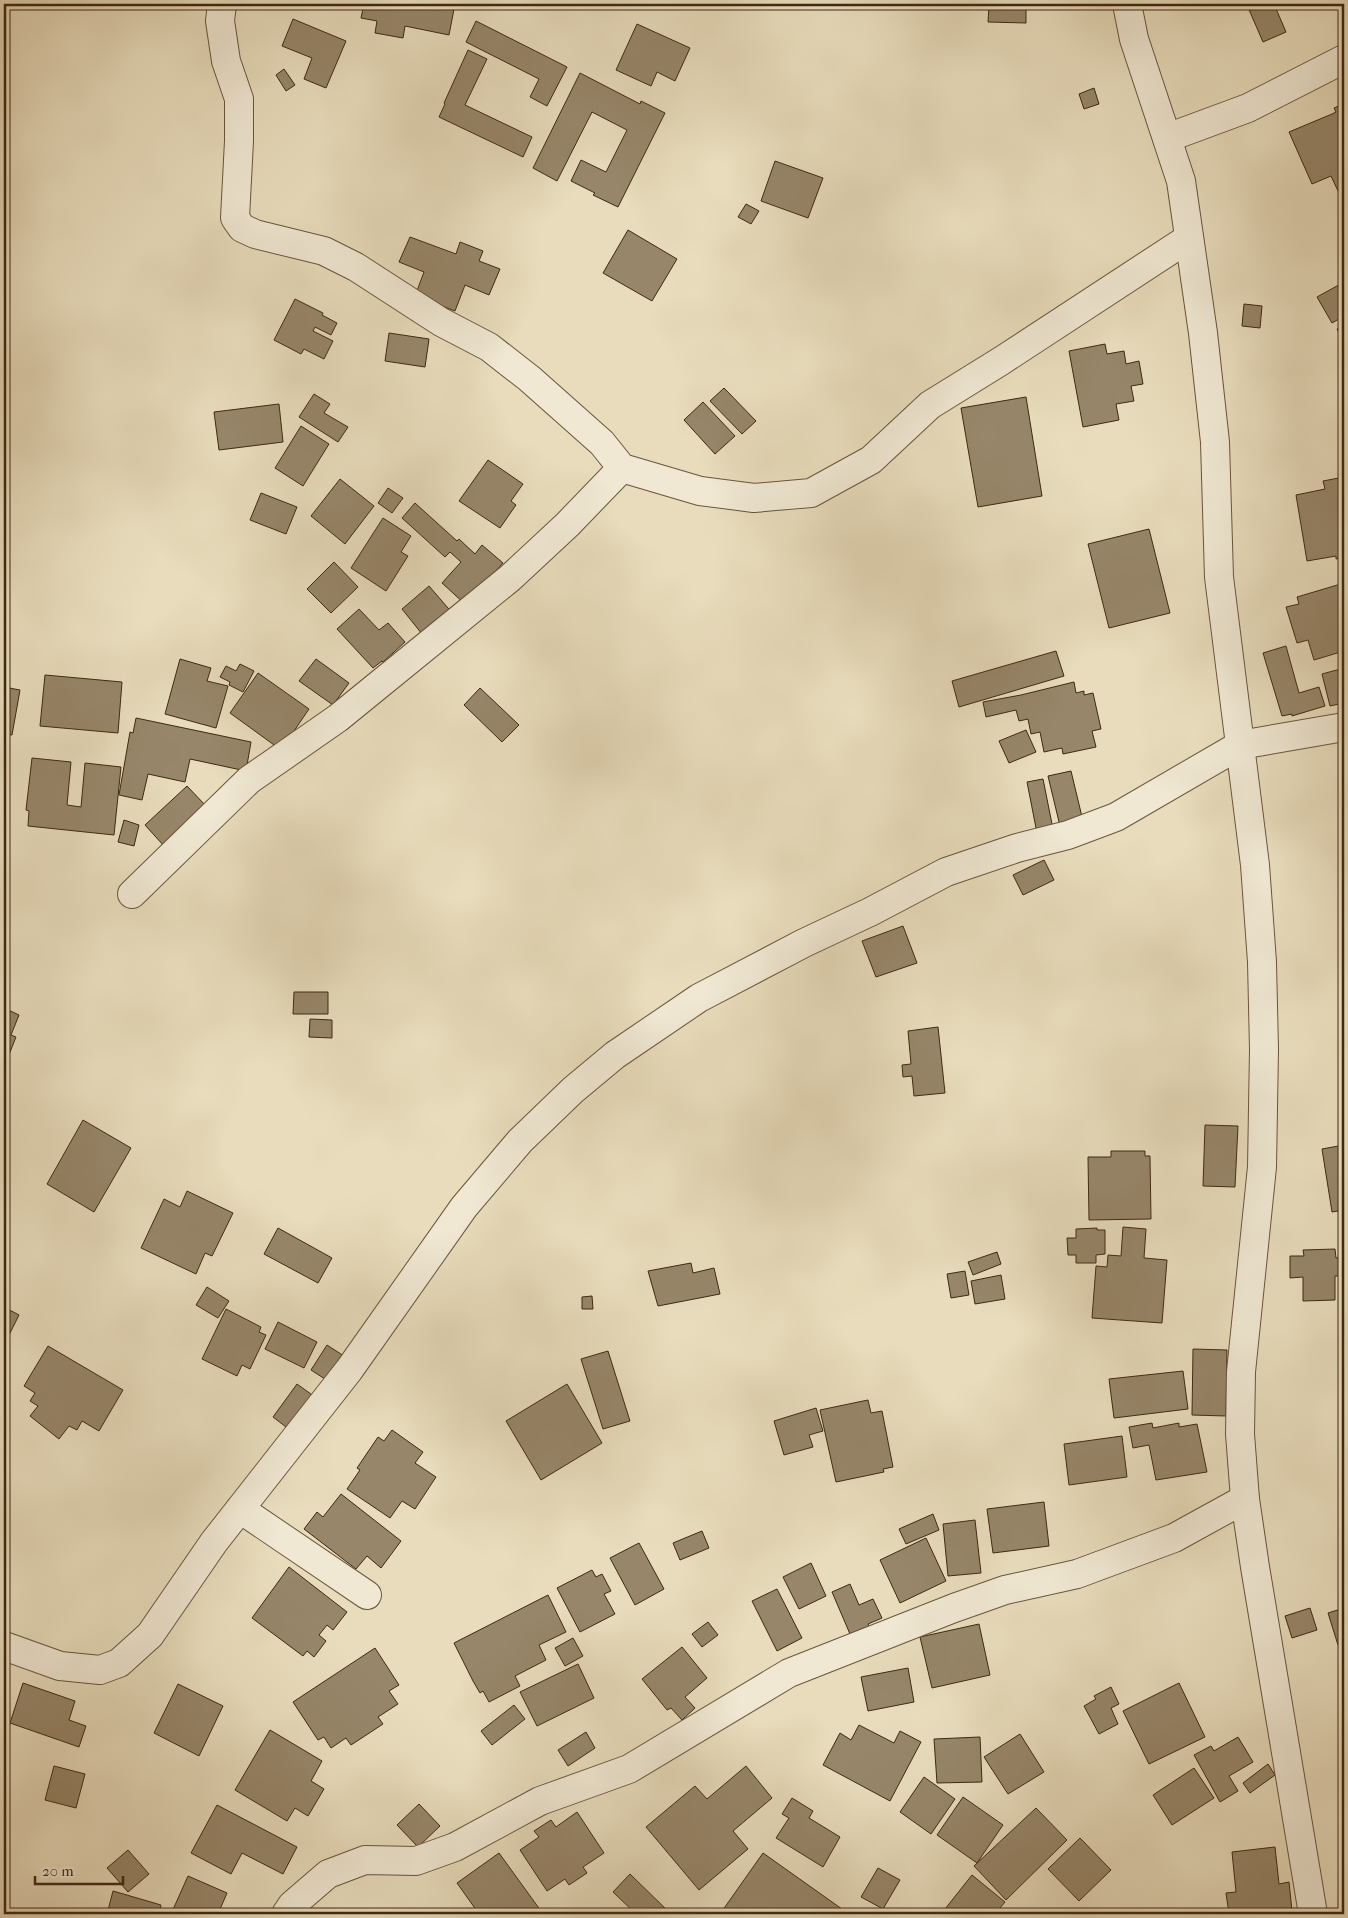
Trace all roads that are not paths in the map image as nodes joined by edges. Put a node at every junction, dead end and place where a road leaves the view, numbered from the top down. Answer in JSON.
{"nodes":[{"id":1,"x":222,"y":4,"type":"edge"},
{"id":2,"x":1127,"y":4,"type":"edge"},
{"id":3,"x":1344,"y":59,"type":"edge"},
{"id":4,"x":1167,"y":138,"type":"junction"},
{"id":5,"x":1188,"y":238,"type":"junction"},
{"id":6,"x":622,"y":468,"type":"junction"},
{"id":7,"x":1344,"y":727,"type":"edge"},
{"id":8,"x":1240,"y":745,"type":"junction"},
{"id":9,"x":132,"y":894,"type":"dead end"},
{"id":10,"x":1245,"y":1499,"type":"junction"},
{"id":11,"x":240,"y":1510,"type":"junction"},
{"id":12,"x":367,"y":1595,"type":"dead end"},
{"id":13,"x":4,"y":1646,"type":"edge"},
{"id":14,"x":286,"y":1914,"type":"edge"},
{"id":15,"x":1313,"y":1914,"type":"edge"}],
"edges":[{"from":1,"to":6,"type":"street"},
{"from":2,"to":4,"type":"street"},
{"from":3,"to":4,"type":"street"},
{"from":4,"to":5,"type":"street"},
{"from":5,"to":6,"type":"street"},
{"from":5,"to":8,"type":"street"},
{"from":6,"to":9,"type":"street"},
{"from":7,"to":8,"type":"street"},
{"from":8,"to":10,"type":"street"},
{"from":8,"to":11,"type":"street"},
{"from":10,"to":14,"type":"street"},
{"from":10,"to":15,"type":"street"},
{"from":11,"to":12,"type":"street"},
{"from":11,"to":13,"type":"street"}]}
